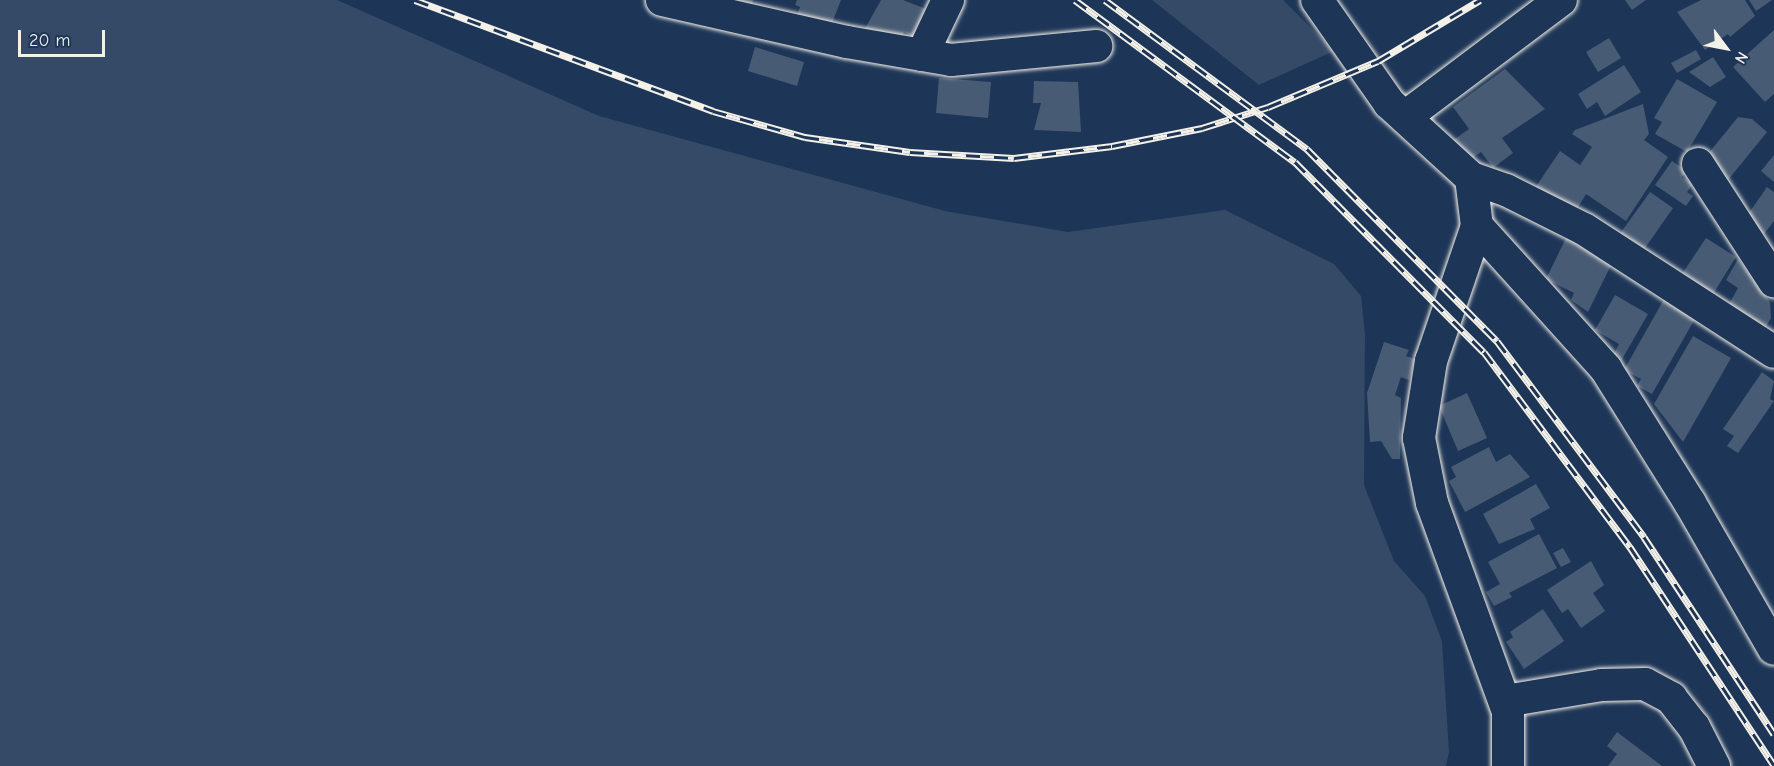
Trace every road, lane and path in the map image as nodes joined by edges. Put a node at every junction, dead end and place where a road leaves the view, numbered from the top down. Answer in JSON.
{"nodes":[{"id":1,"x":662,"y":0,"type":"edge"},
{"id":2,"x":948,"y":0,"type":"edge"},
{"id":3,"x":1317,"y":0,"type":"edge"},
{"id":4,"x":1561,"y":0,"type":"edge"},
{"id":5,"x":1096,"y":46,"type":"dead end"},
{"id":6,"x":922,"y":55,"type":"junction"},
{"id":7,"x":1405,"y":117,"type":"junction"},
{"id":8,"x":1698,"y":164,"type":"dead end"},
{"id":9,"x":1470,"y":178,"type":"junction"},
{"id":10,"x":1477,"y":226,"type":"junction"},
{"id":11,"x":1772,"y":271,"type":"edge"},
{"id":12,"x":1773,"y":349,"type":"edge"},
{"id":13,"x":1774,"y":649,"type":"edge"},
{"id":14,"x":1504,"y":701,"type":"junction"},
{"id":15,"x":1508,"y":766,"type":"edge"},
{"id":16,"x":1714,"y":766,"type":"edge"}],
"edges":[{"from":1,"to":6,"type":"street"},
{"from":2,"to":6,"type":"street"},
{"from":3,"to":7,"type":"street"},
{"from":4,"to":7,"type":"street"},
{"from":5,"to":6,"type":"street"},
{"from":7,"to":9,"type":"street"},
{"from":8,"to":11,"type":"street"},
{"from":9,"to":10,"type":"street"},
{"from":9,"to":12,"type":"street"},
{"from":10,"to":13,"type":"street"},
{"from":10,"to":14,"type":"street"},
{"from":14,"to":15,"type":"street"},
{"from":14,"to":16,"type":"street"}]}
